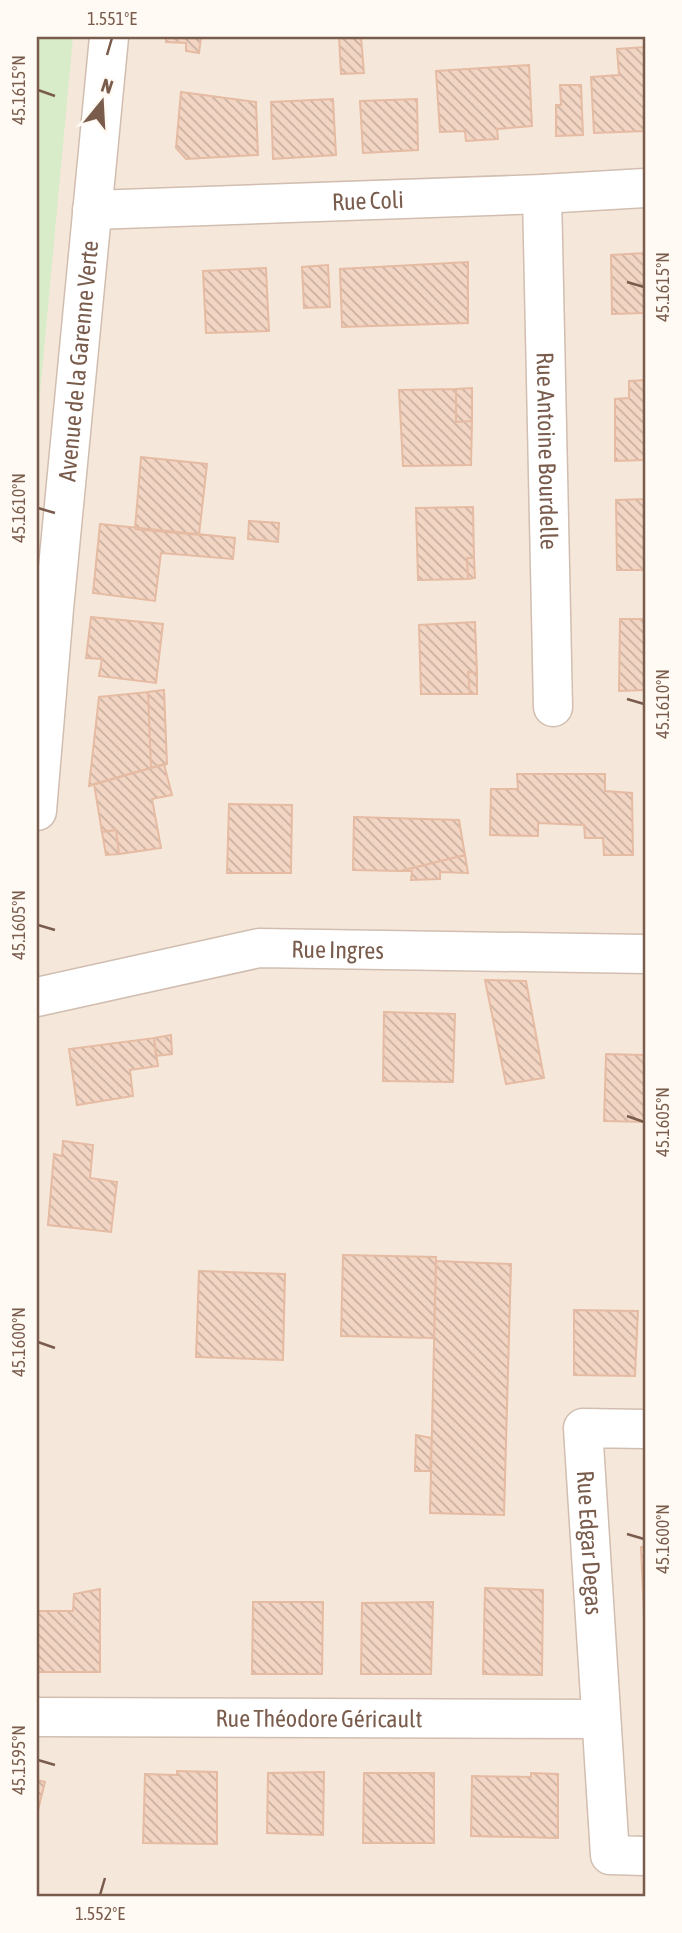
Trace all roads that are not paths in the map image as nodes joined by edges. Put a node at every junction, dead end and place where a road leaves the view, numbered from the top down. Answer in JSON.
{"nodes":[{"id":1,"x":109,"y":37,"type":"edge"},
{"id":2,"x":645,"y":188,"type":"edge"},
{"id":3,"x":542,"y":194,"type":"junction"},
{"id":4,"x":92,"y":210,"type":"junction"},
{"id":5,"x":45,"y":609,"type":"edge"},
{"id":6,"x":553,"y":707,"type":"dead end"},
{"id":7,"x":37,"y":811,"type":"edge"},
{"id":8,"x":645,"y":954,"type":"edge"},
{"id":9,"x":37,"y":997,"type":"edge"},
{"id":10,"x":645,"y":1429,"type":"edge"},
{"id":11,"x":37,"y":1717,"type":"edge"},
{"id":12,"x":601,"y":1719,"type":"junction"},
{"id":13,"x":645,"y":1856,"type":"edge"}],
"edges":[{"from":1,"to":4,"type":"street","name":"Avenue de la Garenne Verte"},
{"from":2,"to":3,"type":"street","name":"Rue Coli"},
{"from":3,"to":4,"type":"street","name":"Rue Coli"},
{"from":3,"to":6,"type":"street","name":"Rue Antoine Bourdelle"},
{"from":4,"to":5,"type":"street","name":"Avenue de la Garenne Verte"},
{"from":5,"to":7,"type":"street","name":"Avenue de la Garenne Verte"},
{"from":8,"to":9,"type":"street","name":"Rue Ingres"},
{"from":10,"to":12,"type":"street","name":"Rue Edgar Degas"},
{"from":11,"to":12,"type":"street","name":"Rue Théodore Géricault"},
{"from":12,"to":13,"type":"street"}]}
